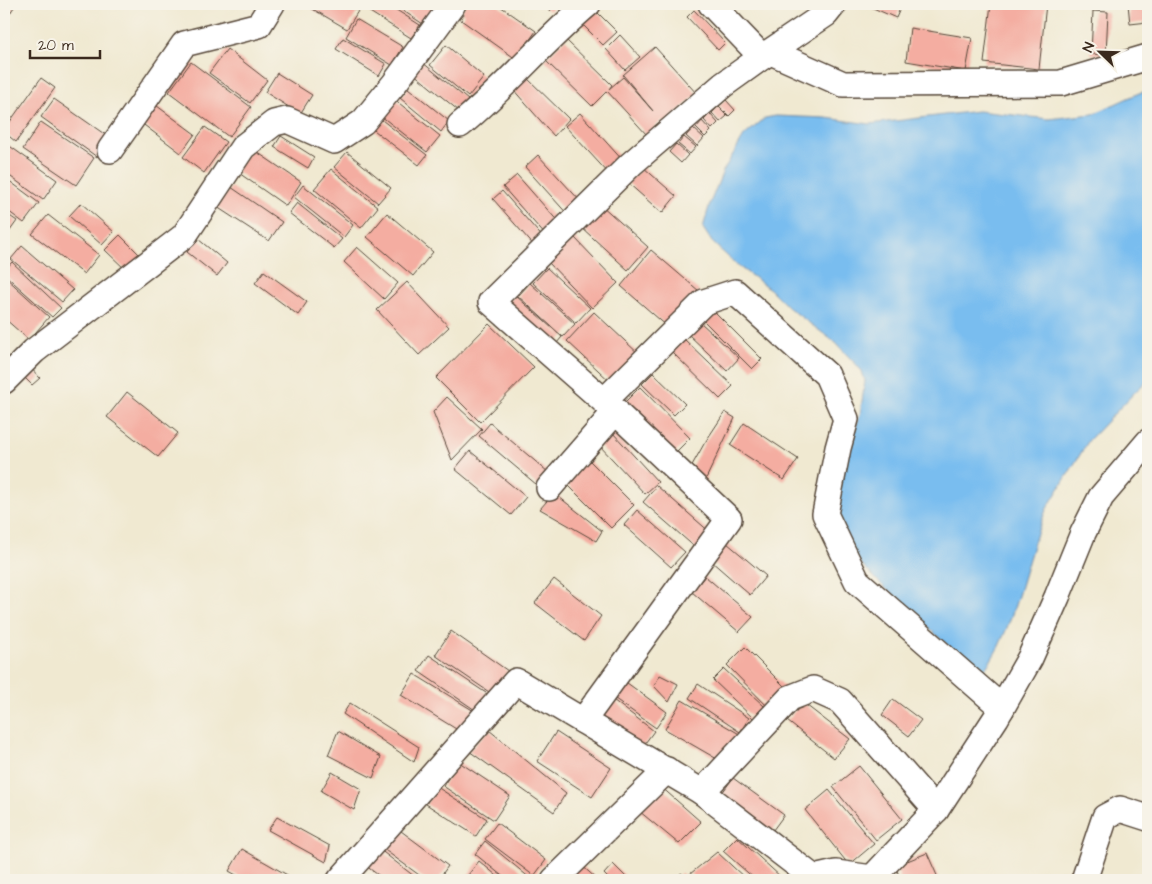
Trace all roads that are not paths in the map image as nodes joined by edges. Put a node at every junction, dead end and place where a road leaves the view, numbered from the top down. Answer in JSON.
{"nodes":[{"id":1,"x":272,"y":4,"type":"edge"},
{"id":2,"x":453,"y":4,"type":"edge"},
{"id":3,"x":588,"y":4,"type":"edge"},
{"id":4,"x":711,"y":4,"type":"edge"},
{"id":5,"x":834,"y":4,"type":"edge"},
{"id":6,"x":767,"y":54,"type":"junction"},
{"id":7,"x":1148,"y":57,"type":"edge"},
{"id":8,"x":460,"y":125,"type":"dead end"},
{"id":9,"x":110,"y":150,"type":"dead end"},
{"id":10,"x":4,"y":381,"type":"edge"},
{"id":11,"x":610,"y":406,"type":"junction"},
{"id":12,"x":1148,"y":442,"type":"edge"},
{"id":13,"x":549,"y":488,"type":"dead end"},
{"id":14,"x":1002,"y":708,"type":"junction"},
{"id":15,"x":583,"y":721,"type":"junction"},
{"id":16,"x":667,"y":770,"type":"junction"},
{"id":17,"x":702,"y":792,"type":"junction"},
{"id":18,"x":936,"y":810,"type":"junction"},
{"id":19,"x":1148,"y":818,"type":"edge"},
{"id":20,"x":813,"y":879,"type":"edge"},
{"id":21,"x":874,"y":879,"type":"edge"},
{"id":22,"x":340,"y":880,"type":"edge"},
{"id":23,"x":554,"y":880,"type":"edge"},
{"id":24,"x":1084,"y":880,"type":"edge"}],
"edges":[{"from":1,"to":9,"type":"street"},
{"from":2,"to":10,"type":"street"},
{"from":3,"to":8,"type":"street"},
{"from":4,"to":6,"type":"street"},
{"from":5,"to":6,"type":"street"},
{"from":6,"to":7,"type":"street"},
{"from":6,"to":11,"type":"street"},
{"from":11,"to":13,"type":"street"},
{"from":11,"to":14,"type":"street"},
{"from":11,"to":15,"type":"street"},
{"from":12,"to":14,"type":"street"},
{"from":14,"to":18,"type":"street"},
{"from":15,"to":16,"type":"street"},
{"from":15,"to":22,"type":"street"},
{"from":16,"to":17,"type":"street"},
{"from":16,"to":23,"type":"street"},
{"from":17,"to":18,"type":"street"},
{"from":17,"to":20,"type":"street"},
{"from":18,"to":21,"type":"street"},
{"from":19,"to":24,"type":"street"},
{"from":20,"to":21,"type":"street"}]}
